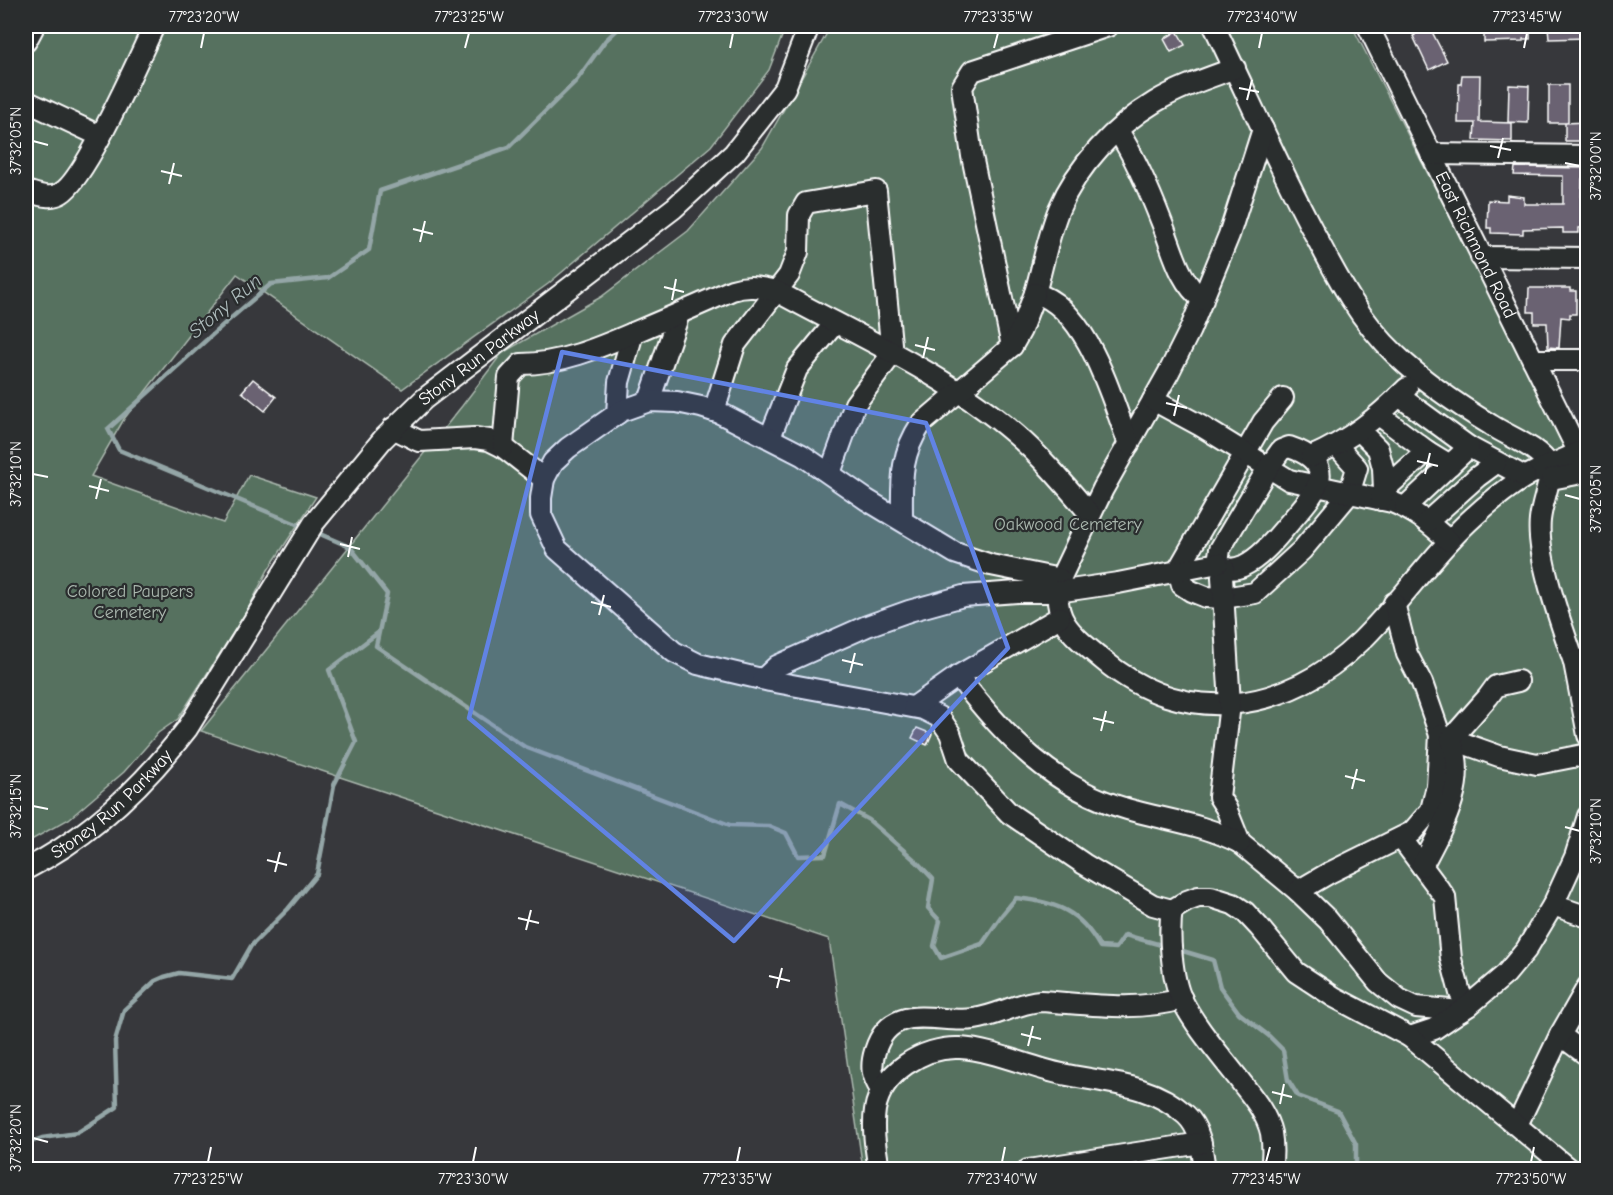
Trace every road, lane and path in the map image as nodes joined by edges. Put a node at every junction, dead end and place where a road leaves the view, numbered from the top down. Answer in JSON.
{"nodes":[{"id":1,"x":34,"y":26,"type":"edge"},
{"id":2,"x":154,"y":26,"type":"edge"},
{"id":3,"x":809,"y":26,"type":"edge"},
{"id":4,"x":1108,"y":26,"type":"edge"},
{"id":5,"x":1214,"y":26,"type":"edge"},
{"id":6,"x":1368,"y":26,"type":"edge"},
{"id":7,"x":26,"y":41,"type":"edge"},
{"id":8,"x":1235,"y":68,"type":"junction"},
{"id":9,"x":26,"y":100,"type":"edge"},
{"id":10,"x":1263,"y":129,"type":"junction"},
{"id":11,"x":1118,"y":131,"type":"junction"},
{"id":12,"x":100,"y":136,"type":"junction"},
{"id":13,"x":1431,"y":154,"type":"junction"},
{"id":14,"x":1587,"y":156,"type":"edge"},
{"id":15,"x":26,"y":191,"type":"edge"},
{"id":16,"x":1481,"y":257,"type":"junction"},
{"id":17,"x":1587,"y":258,"type":"edge"},
{"id":18,"x":776,"y":291,"type":"junction"},
{"id":19,"x":1035,"y":293,"type":"junction"},
{"id":20,"x":1203,"y":300,"type":"junction"},
{"id":21,"x":679,"y":314,"type":"junction"},
{"id":22,"x":835,"y":323,"type":"junction"},
{"id":23,"x":633,"y":333,"type":"junction"},
{"id":24,"x":1011,"y":346,"type":"junction"},
{"id":25,"x":892,"y":354,"type":"junction"},
{"id":26,"x":1533,"y":360,"type":"junction"},
{"id":27,"x":1587,"y":360,"type":"edge"},
{"id":28,"x":1420,"y":376,"type":"junction"},
{"id":29,"x":959,"y":391,"type":"junction"},
{"id":30,"x":1400,"y":396,"type":"junction"},
{"id":31,"x":1283,"y":398,"type":"dead end"},
{"id":32,"x":1153,"y":400,"type":"junction"},
{"id":33,"x":649,"y":401,"type":"junction"},
{"id":34,"x":714,"y":411,"type":"junction"},
{"id":35,"x":616,"y":414,"type":"junction"},
{"id":36,"x":1378,"y":415,"type":"junction"},
{"id":37,"x":393,"y":429,"type":"junction"},
{"id":38,"x":1360,"y":431,"type":"junction"},
{"id":39,"x":770,"y":437,"type":"junction"},
{"id":40,"x":1129,"y":444,"type":"junction"},
{"id":41,"x":1337,"y":446,"type":"junction"},
{"id":42,"x":503,"y":447,"type":"junction"},
{"id":43,"x":1469,"y":447,"type":"junction"},
{"id":44,"x":1427,"y":451,"type":"junction"},
{"id":45,"x":1246,"y":454,"type":"junction"},
{"id":46,"x":1311,"y":457,"type":"junction"},
{"id":47,"x":1380,"y":458,"type":"junction"},
{"id":48,"x":1584,"y":459,"type":"edge"},
{"id":49,"x":1496,"y":463,"type":"junction"},
{"id":50,"x":1450,"y":465,"type":"junction"},
{"id":51,"x":1268,"y":468,"type":"junction"},
{"id":52,"x":1357,"y":468,"type":"junction"},
{"id":53,"x":1407,"y":468,"type":"junction"},
{"id":54,"x":1550,"y":472,"type":"junction"},
{"id":55,"x":831,"y":473,"type":"junction"},
{"id":56,"x":1525,"y":477,"type":"junction"},
{"id":57,"x":544,"y":479,"type":"junction"},
{"id":58,"x":1318,"y":488,"type":"junction"},
{"id":59,"x":1349,"y":494,"type":"junction"},
{"id":60,"x":1382,"y":495,"type":"junction"},
{"id":61,"x":1405,"y":507,"type":"junction"},
{"id":62,"x":1090,"y":514,"type":"junction"},
{"id":63,"x":902,"y":520,"type":"junction"},
{"id":64,"x":1427,"y":522,"type":"junction"},
{"id":65,"x":1449,"y":541,"type":"junction"},
{"id":66,"x":1221,"y":565,"type":"junction"},
{"id":67,"x":1178,"y":570,"type":"junction"},
{"id":68,"x":1059,"y":585,"type":"junction"},
{"id":69,"x":1223,"y":598,"type":"junction"},
{"id":70,"x":1394,"y":603,"type":"junction"},
{"id":71,"x":1060,"y":617,"type":"junction"},
{"id":72,"x":1581,"y":660,"type":"edge"},
{"id":73,"x":958,"y":676,"type":"junction"},
{"id":74,"x":764,"y":679,"type":"junction"},
{"id":75,"x":1518,"y":681,"type":"dead end"},
{"id":76,"x":1230,"y":704,"type":"junction"},
{"id":77,"x":914,"y":707,"type":"junction"},
{"id":78,"x":188,"y":729,"type":"joint"},
{"id":79,"x":1587,"y":735,"type":"edge"},
{"id":80,"x":1445,"y":737,"type":"junction"},
{"id":81,"x":1587,"y":754,"type":"edge"},
{"id":82,"x":1219,"y":796,"type":"junction"},
{"id":83,"x":1587,"y":816,"type":"edge"},
{"id":84,"x":1195,"y":824,"type":"junction"},
{"id":85,"x":1401,"y":838,"type":"junction"},
{"id":86,"x":1240,"y":843,"type":"junction"},
{"id":87,"x":1422,"y":866,"type":"junction"},
{"id":88,"x":26,"y":868,"type":"edge"},
{"id":89,"x":1298,"y":891,"type":"junction"},
{"id":90,"x":1553,"y":905,"type":"junction"},
{"id":91,"x":1172,"y":910,"type":"junction"},
{"id":92,"x":1587,"y":917,"type":"edge"},
{"id":93,"x":1587,"y":986,"type":"edge"},
{"id":94,"x":1182,"y":999,"type":"junction"},
{"id":95,"x":1465,"y":1008,"type":"junction"},
{"id":96,"x":1560,"y":1035,"type":"junction"},
{"id":97,"x":1410,"y":1037,"type":"junction"},
{"id":98,"x":1587,"y":1056,"type":"edge"},
{"id":99,"x":881,"y":1090,"type":"junction"},
{"id":100,"x":1517,"y":1125,"type":"junction"},
{"id":101,"x":1201,"y":1143,"type":"junction"},
{"id":102,"x":1096,"y":1164,"type":"edge"},
{"id":103,"x":879,"y":1170,"type":"edge"},
{"id":104,"x":1028,"y":1170,"type":"edge"},
{"id":105,"x":1205,"y":1170,"type":"edge"},
{"id":106,"x":1271,"y":1170,"type":"edge"},
{"id":107,"x":1570,"y":1170,"type":"edge"}],
"edges":[{"from":1,"to":7,"type":"street"},
{"from":2,"to":12,"type":"street"},
{"from":3,"to":37,"type":"street","name":"Stony Run Parkway"},
{"from":4,"to":24,"type":"street"},
{"from":5,"to":8,"type":"street"},
{"from":6,"to":13,"type":"street","name":"East Richmond Road"},
{"from":8,"to":10,"type":"street"},
{"from":8,"to":11,"type":"street"},
{"from":9,"to":12,"type":"street"},
{"from":10,"to":20,"type":"street"},
{"from":10,"to":28,"type":"street"},
{"from":11,"to":19,"type":"street"},
{"from":11,"to":20,"type":"street"},
{"from":12,"to":15,"type":"street"},
{"from":13,"to":14,"type":"street"},
{"from":13,"to":16,"type":"street","name":"East Richmond Road"},
{"from":16,"to":17,"type":"street"},
{"from":16,"to":26,"type":"street","name":"East Richmond Road"},
{"from":18,"to":21,"type":"street"},
{"from":18,"to":22,"type":"street"},
{"from":18,"to":25,"type":"street"},
{"from":18,"to":34,"type":"street"},
{"from":19,"to":24,"type":"street"},
{"from":19,"to":40,"type":"street"},
{"from":20,"to":32,"type":"street"},
{"from":21,"to":23,"type":"street"},
{"from":21,"to":33,"type":"street"},
{"from":22,"to":25,"type":"street"},
{"from":22,"to":39,"type":"street"},
{"from":23,"to":35,"type":"street"},
{"from":23,"to":42,"type":"street"},
{"from":24,"to":29,"type":"street"},
{"from":25,"to":29,"type":"street"},
{"from":25,"to":55,"type":"street"},
{"from":26,"to":27,"type":"street"},
{"from":26,"to":48,"type":"street","name":"East Richmond Road"},
{"from":28,"to":30,"type":"street"},
{"from":28,"to":54,"type":"street"},
{"from":29,"to":62,"type":"street"},
{"from":29,"to":63,"type":"street"},
{"from":30,"to":36,"type":"street"},
{"from":30,"to":43,"type":"street"},
{"from":31,"to":45,"type":"street"},
{"from":32,"to":40,"type":"street"},
{"from":32,"to":45,"type":"street"},
{"from":33,"to":34,"type":"street"},
{"from":33,"to":35,"type":"street"},
{"from":34,"to":39,"type":"street"},
{"from":35,"to":57,"type":"street"},
{"from":36,"to":38,"type":"street"},
{"from":36,"to":44,"type":"street"},
{"from":37,"to":42,"type":"street"},
{"from":37,"to":78,"type":"street","name":"Stony Run Parkway"},
{"from":38,"to":41,"type":"street"},
{"from":38,"to":47,"type":"street"},
{"from":39,"to":55,"type":"street"},
{"from":40,"to":62,"type":"street"},
{"from":41,"to":46,"type":"street"},
{"from":41,"to":52,"type":"street"},
{"from":42,"to":57,"type":"street"},
{"from":43,"to":49,"type":"street"},
{"from":43,"to":50,"type":"street"},
{"from":44,"to":50,"type":"street"},
{"from":44,"to":53,"type":"street"},
{"from":45,"to":51,"type":"street"},
{"from":45,"to":67,"type":"street"},
{"from":46,"to":51,"type":"street"},
{"from":46,"to":58,"type":"street"},
{"from":47,"to":52,"type":"street"},
{"from":47,"to":53,"type":"street"},
{"from":47,"to":60,"type":"street"},
{"from":48,"to":54,"type":"street"},
{"from":49,"to":56,"type":"street"},
{"from":49,"to":64,"type":"street"},
{"from":50,"to":61,"type":"street"},
{"from":51,"to":58,"type":"street"},
{"from":51,"to":66,"type":"street"},
{"from":52,"to":59,"type":"street"},
{"from":53,"to":60,"type":"street"},
{"from":54,"to":56,"type":"street"},
{"from":54,"to":72,"type":"street"},
{"from":55,"to":63,"type":"street"},
{"from":56,"to":65,"type":"street"},
{"from":57,"to":74,"type":"street"},
{"from":58,"to":59,"type":"street"},
{"from":58,"to":66,"type":"street"},
{"from":59,"to":60,"type":"street"},
{"from":59,"to":69,"type":"street"},
{"from":60,"to":61,"type":"street"},
{"from":61,"to":64,"type":"street"},
{"from":62,"to":68,"type":"street"},
{"from":63,"to":68,"type":"street"},
{"from":64,"to":65,"type":"street"},
{"from":65,"to":70,"type":"street"},
{"from":66,"to":67,"type":"street"},
{"from":66,"to":69,"type":"street"},
{"from":67,"to":68,"type":"street"},
{"from":67,"to":69,"type":"street"},
{"from":68,"to":71,"type":"street"},
{"from":68,"to":74,"type":"street"},
{"from":69,"to":76,"type":"street"},
{"from":70,"to":76,"type":"street"},
{"from":70,"to":80,"type":"street"},
{"from":71,"to":73,"type":"street"},
{"from":71,"to":76,"type":"street"},
{"from":72,"to":79,"type":"street"},
{"from":73,"to":77,"type":"street"},
{"from":73,"to":84,"type":"street"},
{"from":74,"to":77,"type":"street"},
{"from":75,"to":80,"type":"street"},
{"from":76,"to":82,"type":"street"},
{"from":77,"to":91,"type":"street"},
{"from":78,"to":88,"type":"street","name":"Stoney Run Parkway"},
{"from":80,"to":81,"type":"street"},
{"from":80,"to":85,"type":"street"},
{"from":80,"to":87,"type":"street"},
{"from":82,"to":84,"type":"street"},
{"from":82,"to":86,"type":"street"},
{"from":83,"to":90,"type":"street"},
{"from":84,"to":86,"type":"street"},
{"from":85,"to":87,"type":"street"},
{"from":85,"to":89,"type":"street"},
{"from":86,"to":89,"type":"street"},
{"from":87,"to":95,"type":"street"},
{"from":89,"to":95,"type":"street"},
{"from":90,"to":92,"type":"street"},
{"from":90,"to":95,"type":"street"},
{"from":91,"to":94,"type":"street"},
{"from":91,"to":97,"type":"street"},
{"from":93,"to":96,"type":"street"},
{"from":94,"to":99,"type":"street"},
{"from":94,"to":106,"type":"street"},
{"from":95,"to":97,"type":"street"},
{"from":96,"to":98,"type":"street"},
{"from":96,"to":100,"type":"street"},
{"from":97,"to":100,"type":"street"},
{"from":99,"to":101,"type":"street"},
{"from":99,"to":103,"type":"street"},
{"from":100,"to":107,"type":"street"},
{"from":101,"to":102,"type":"street"},
{"from":101,"to":105,"type":"street"},
{"from":102,"to":104,"type":"street"}]}
